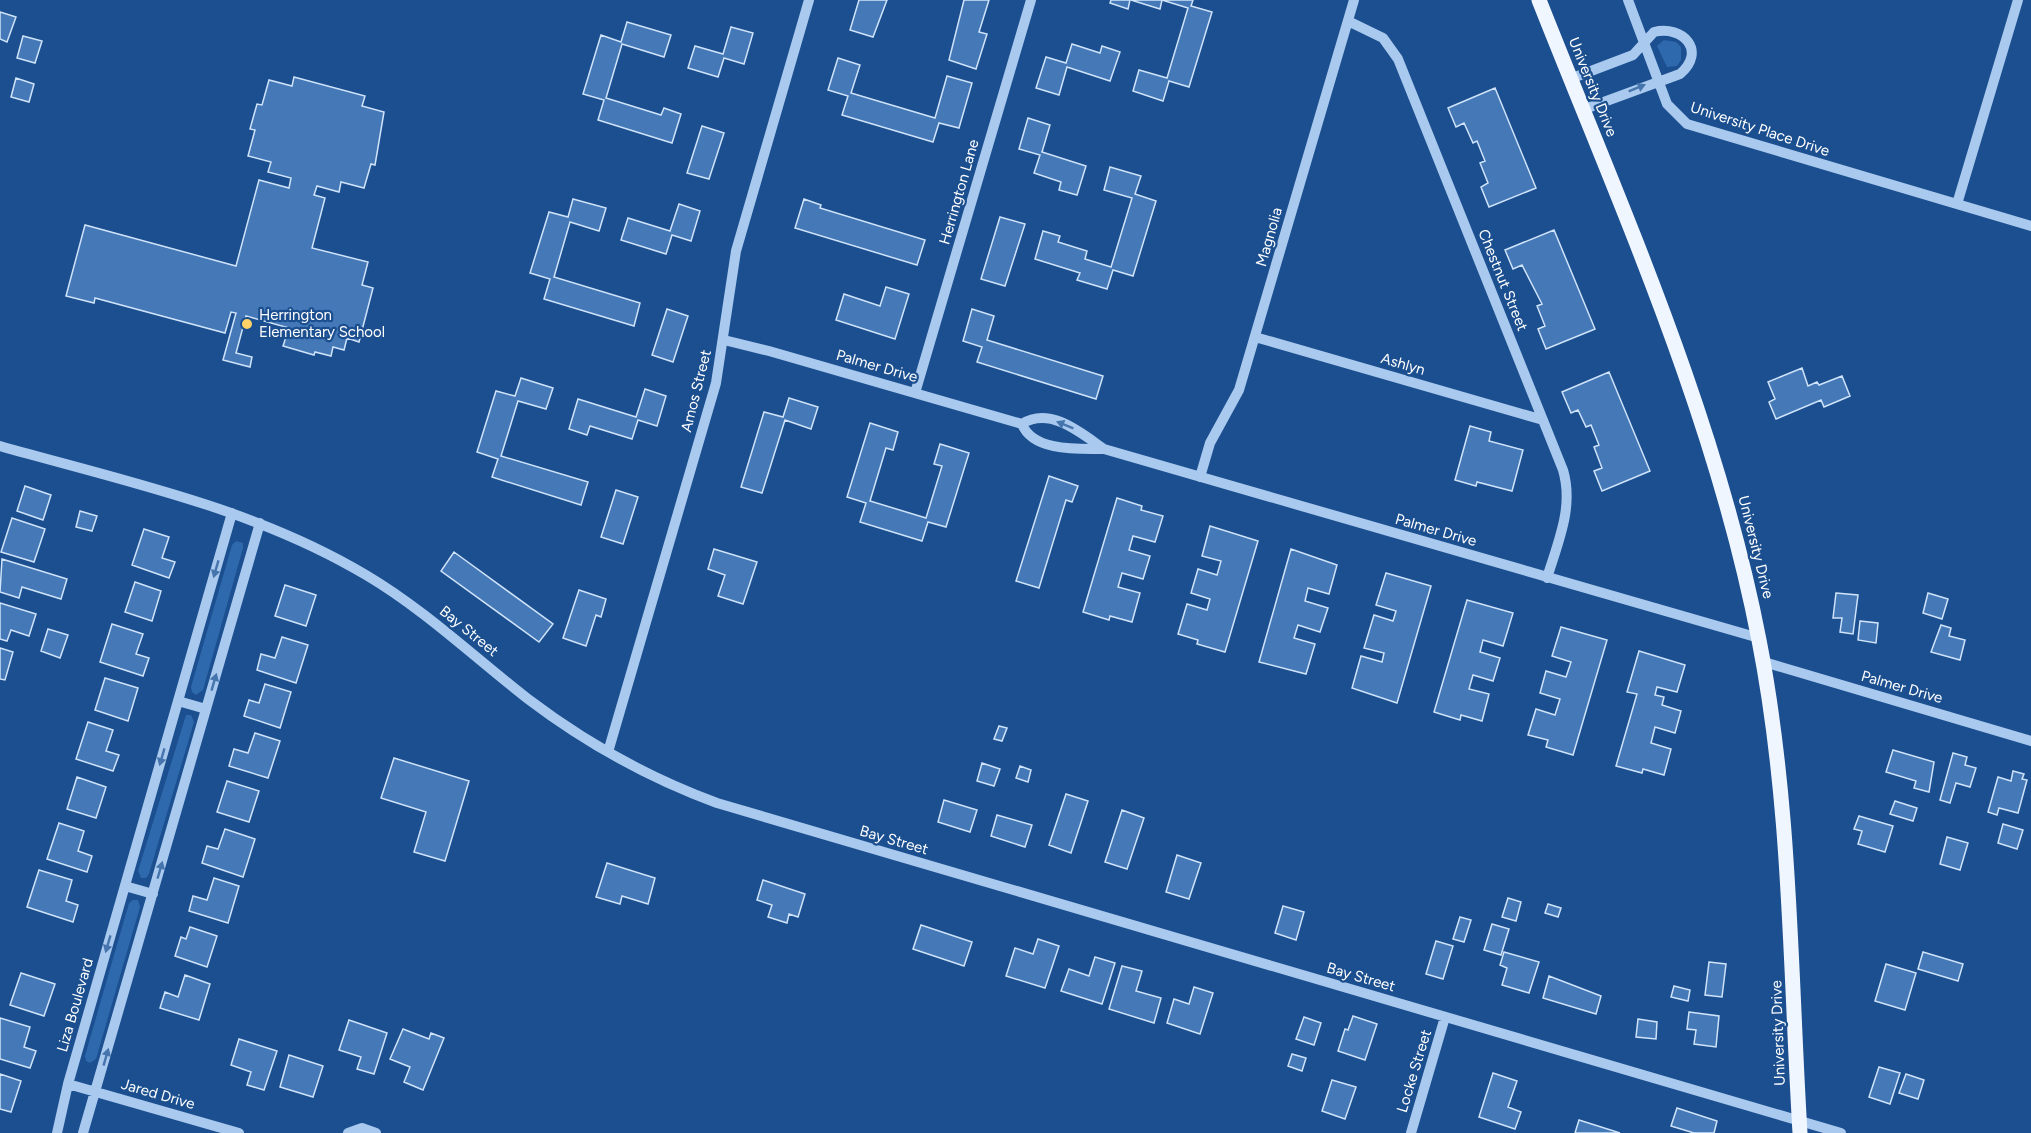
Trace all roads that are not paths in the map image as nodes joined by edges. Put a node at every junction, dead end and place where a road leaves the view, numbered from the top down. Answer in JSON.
{"nodes":[{"id":1,"x":809,"y":0,"type":"edge"},
{"id":2,"x":1031,"y":0,"type":"edge"},
{"id":3,"x":1354,"y":0,"type":"edge"},
{"id":4,"x":1539,"y":0,"type":"edge"},
{"id":5,"x":1628,"y":0,"type":"edge"},
{"id":6,"x":2018,"y":0,"type":"edge"},
{"id":7,"x":1348,"y":21,"type":"junction"},
{"id":8,"x":1645,"y":42,"type":"junction"},
{"id":9,"x":1570,"y":79,"type":"junction"},
{"id":10,"x":1659,"y":80,"type":"junction"},
{"id":11,"x":1582,"y":110,"type":"junction"},
{"id":12,"x":1957,"y":204,"type":"junction"},
{"id":13,"x":2031,"y":226,"type":"edge"},
{"id":14,"x":1255,"y":337,"type":"junction"},
{"id":15,"x":724,"y":340,"type":"junction"},
{"id":16,"x":915,"y":393,"type":"junction"},
{"id":17,"x":1543,"y":420,"type":"junction"},
{"id":18,"x":1022,"y":424,"type":"junction"},
{"id":19,"x":0,"y":446,"type":"edge"},
{"id":20,"x":1104,"y":449,"type":"junction"},
{"id":21,"x":1200,"y":477,"type":"junction"},
{"id":22,"x":232,"y":513,"type":"junction"},
{"id":23,"x":260,"y":523,"type":"junction"},
{"id":24,"x":1547,"y":578,"type":"junction"},
{"id":25,"x":1759,"y":638,"type":"junction"},
{"id":26,"x":1764,"y":662,"type":"junction"},
{"id":27,"x":178,"y":701,"type":"junction"},
{"id":28,"x":206,"y":709,"type":"junction"},
{"id":29,"x":2031,"y":741,"type":"edge"},
{"id":30,"x":608,"y":753,"type":"junction"},
{"id":31,"x":125,"y":886,"type":"junction"},
{"id":32,"x":153,"y":894,"type":"junction"},
{"id":33,"x":1445,"y":1017,"type":"junction"},
{"id":34,"x":68,"y":1084,"type":"junction"},
{"id":35,"x":96,"y":1092,"type":"junction"},
{"id":36,"x":1799,"y":1127,"type":"edge"},
{"id":37,"x":57,"y":1133,"type":"edge"},
{"id":38,"x":82,"y":1133,"type":"edge"},
{"id":39,"x":239,"y":1133,"type":"edge"},
{"id":40,"x":348,"y":1133,"type":"edge"},
{"id":41,"x":376,"y":1133,"type":"edge"},
{"id":42,"x":1411,"y":1133,"type":"edge"},
{"id":43,"x":1841,"y":1133,"type":"edge"}],
"edges":[{"from":1,"to":15,"type":"street","name":"Amos Street"},
{"from":2,"to":16,"type":"street","name":"Herrington Lane"},
{"from":3,"to":7,"type":"street","name":"Magnolia"},
{"from":4,"to":9,"type":"main road","name":"University Drive"},
{"from":5,"to":8,"type":"street","name":"University Place Drive"},
{"from":6,"to":12,"type":"street"},
{"from":7,"to":14,"type":"street","name":"Magnolia"},
{"from":7,"to":17,"type":"street","name":"Chestnut Street"},
{"from":8,"to":9,"type":"street"},
{"from":8,"to":10,"type":"street","name":"University Place Drive"},
{"from":8,"to":10,"type":"street"},
{"from":9,"to":11,"type":"main road","name":"University Drive"},
{"from":11,"to":10,"type":"street","one_way":true},
{"from":10,"to":12,"type":"street","name":"University Place Drive"},
{"from":11,"to":25,"type":"main road","name":"University Drive"},
{"from":12,"to":13,"type":"street","name":"University Place Drive"},
{"from":14,"to":17,"type":"street","name":"Ashlyn"},
{"from":14,"to":21,"type":"street","name":"Magnolia"},
{"from":15,"to":16,"type":"street","name":"Palmer Drive"},
{"from":15,"to":30,"type":"street","name":"Amos Street"},
{"from":16,"to":18,"type":"street","name":"Palmer Drive"},
{"from":17,"to":24,"type":"street","name":"Chestnut Street"},
{"from":18,"to":20,"type":"street","name":"Palmer Drive"},
{"from":20,"to":18,"type":"street","name":"Palmer Drive","one_way":true},
{"from":19,"to":22,"type":"street","name":"Bay Street"},
{"from":20,"to":21,"type":"street","name":"Palmer Drive"},
{"from":21,"to":24,"type":"street","name":"Palmer Drive"},
{"from":22,"to":23,"type":"street","name":"Bay Street"},
{"from":22,"to":27,"type":"street","name":"Liza Boulevard","one_way":true},
{"from":28,"to":23,"type":"street","one_way":true},
{"from":23,"to":30,"type":"street","name":"Bay Street"},
{"from":24,"to":25,"type":"street","name":"Palmer Drive"},
{"from":25,"to":26,"type":"main road","name":"University Drive"},
{"from":26,"to":29,"type":"street","name":"Palmer Drive"},
{"from":26,"to":36,"type":"main road","name":"University Drive"},
{"from":27,"to":28,"type":"street"},
{"from":27,"to":31,"type":"street","name":"Liza Boulevard","one_way":true},
{"from":32,"to":28,"type":"street","one_way":true},
{"from":30,"to":33,"type":"street","name":"Bay Street"},
{"from":31,"to":32,"type":"street"},
{"from":31,"to":34,"type":"street","name":"Liza Boulevard","one_way":true},
{"from":35,"to":32,"type":"street","one_way":true},
{"from":33,"to":36,"type":"street","name":"Bay Street"},
{"from":33,"to":42,"type":"street","name":"Locke Street"},
{"from":34,"to":35,"type":"street","name":"Jared Drive"},
{"from":34,"to":37,"type":"street","name":"Liza Boulevard"},
{"from":35,"to":38,"type":"street"},
{"from":35,"to":39,"type":"street","name":"Jared Drive"},
{"from":36,"to":43,"type":"street","name":"Bay Street"},
{"from":40,"to":41,"type":"street"}]}
